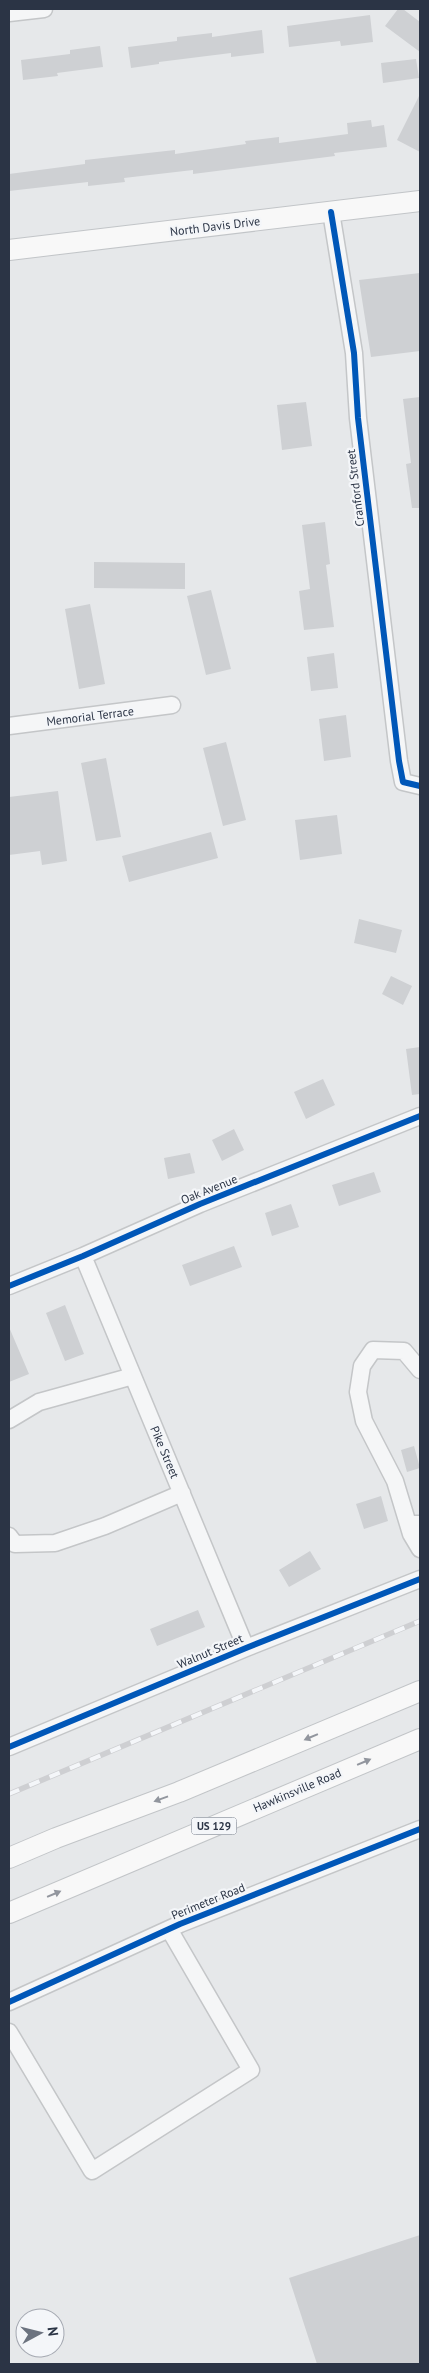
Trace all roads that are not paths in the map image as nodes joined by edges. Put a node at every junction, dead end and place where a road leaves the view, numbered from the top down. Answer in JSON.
{"nodes":[{"id":1,"x":44,"y":9,"type":"edge"},
{"id":2,"x":9,"y":13,"type":"edge"},
{"id":3,"x":420,"y":201,"type":"edge"},
{"id":4,"x":331,"y":212,"type":"junction"},
{"id":5,"x":9,"y":250,"type":"edge"},
{"id":6,"x":172,"y":705,"type":"dead end"},
{"id":7,"x":9,"y":726,"type":"edge"},
{"id":8,"x":420,"y":786,"type":"edge"},
{"id":9,"x":420,"y":1116,"type":"edge"},
{"id":10,"x":83,"y":1256,"type":"junction"},
{"id":11,"x":9,"y":1286,"type":"edge"},
{"id":12,"x":420,"y":1370,"type":"edge"},
{"id":13,"x":133,"y":1376,"type":"junction"},
{"id":14,"x":9,"y":1420,"type":"edge"},
{"id":15,"x":182,"y":1493,"type":"junction"},
{"id":16,"x":414,"y":1524,"type":"edge"},
{"id":17,"x":9,"y":1536,"type":"edge"},
{"id":18,"x":420,"y":1549,"type":"edge"},
{"id":19,"x":420,"y":1579,"type":"edge"},
{"id":20,"x":246,"y":1648,"type":"junction"},
{"id":21,"x":420,"y":1691,"type":"edge"},
{"id":22,"x":420,"y":1738,"type":"edge"},
{"id":23,"x":9,"y":1747,"type":"edge"},
{"id":24,"x":420,"y":1829,"type":"edge"},
{"id":25,"x":9,"y":1858,"type":"edge"},
{"id":26,"x":9,"y":1913,"type":"edge"},
{"id":27,"x":169,"y":1929,"type":"junction"},
{"id":28,"x":9,"y":2002,"type":"edge"},
{"id":29,"x":9,"y":2032,"type":"edge"}],
"edges":[{"from":1,"to":2,"type":"street"},
{"from":3,"to":4,"type":"main road","name":"North Davis Drive"},
{"from":4,"to":5,"type":"main road","name":"North Davis Drive"},
{"from":4,"to":8,"type":"street","name":"Cranford Street"},
{"from":6,"to":7,"type":"street","name":"Memorial Terrace"},
{"from":9,"to":10,"type":"street","name":"Oak Avenue"},
{"from":10,"to":11,"type":"street","name":"Oak Avenue"},
{"from":10,"to":13,"type":"street","name":"Pike Street"},
{"from":12,"to":16,"type":"street"},
{"from":13,"to":14,"type":"street"},
{"from":13,"to":15,"type":"street","name":"Pike Street"},
{"from":15,"to":17,"type":"street"},
{"from":15,"to":20,"type":"street","name":"Pike Street"},
{"from":16,"to":18,"type":"street"},
{"from":19,"to":20,"type":"street","name":"Walnut Street"},
{"from":20,"to":23,"type":"street","name":"Walnut Street"},
{"from":21,"to":25,"type":"main road","one_way":true},
{"from":26,"to":22,"type":"main road","name":"Hawkinsville Road","number":"US 129","one_way":true},
{"from":24,"to":27,"type":"street","name":"Perimeter Road"},
{"from":27,"to":28,"type":"street","name":"Perimeter Road"},
{"from":27,"to":29,"type":"street"}]}
